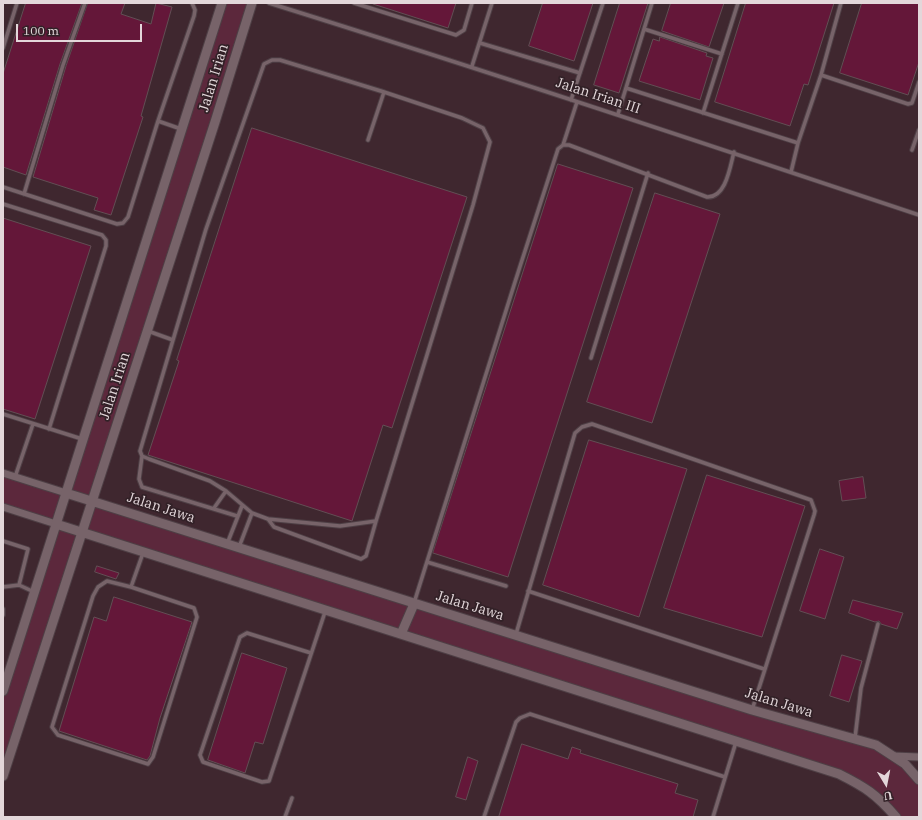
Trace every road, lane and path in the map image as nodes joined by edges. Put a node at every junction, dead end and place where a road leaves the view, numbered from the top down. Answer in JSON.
{"nodes":[{"id":1,"x":17,"y":3,"type":"edge"},
{"id":2,"x":84,"y":3,"type":"edge"},
{"id":3,"x":192,"y":3,"type":"edge"},
{"id":4,"x":222,"y":3,"type":"edge"},
{"id":5,"x":252,"y":3,"type":"edge"},
{"id":6,"x":269,"y":3,"type":"edge"},
{"id":7,"x":354,"y":3,"type":"edge"},
{"id":8,"x":472,"y":3,"type":"edge"},
{"id":9,"x":492,"y":3,"type":"edge"},
{"id":10,"x":604,"y":3,"type":"edge"},
{"id":11,"x":652,"y":3,"type":"edge"},
{"id":12,"x":738,"y":3,"type":"edge"},
{"id":13,"x":841,"y":3,"type":"edge"},
{"id":14,"x":644,"y":29,"type":"junction"},
{"id":15,"x":480,"y":44,"type":"junction"},
{"id":16,"x":3,"y":48,"type":"edge"},
{"id":17,"x":722,"y":54,"type":"junction"},
{"id":18,"x":472,"y":66,"type":"junction"},
{"id":19,"x":580,"y":73,"type":"junction"},
{"id":20,"x":821,"y":75,"type":"junction"},
{"id":21,"x":919,"y":82,"type":"edge"},
{"id":22,"x":626,"y":88,"type":"junction"},
{"id":23,"x":384,"y":92,"type":"junction"},
{"id":24,"x":571,"y":100,"type":"junction"},
{"id":25,"x":577,"y":102,"type":"junction"},
{"id":26,"x":703,"y":113,"type":"junction"},
{"id":27,"x":618,"y":114,"type":"junction"},
{"id":28,"x":158,"y":121,"type":"junction"},
{"id":29,"x":182,"y":130,"type":"junction"},
{"id":30,"x":919,"y":130,"type":"edge"},
{"id":31,"x":368,"y":140,"type":"dead end"},
{"id":32,"x":798,"y":143,"type":"junction"},
{"id":33,"x":563,"y":145,"type":"junction"},
{"id":34,"x":912,"y":150,"type":"dead end"},
{"id":35,"x":734,"y":152,"type":"junction"},
{"id":36,"x":791,"y":172,"type":"junction"},
{"id":37,"x":648,"y":174,"type":"junction"},
{"id":38,"x":3,"y":187,"type":"edge"},
{"id":39,"x":24,"y":194,"type":"junction"},
{"id":40,"x":3,"y":204,"type":"edge"},
{"id":41,"x":919,"y":216,"type":"edge"},
{"id":42,"x":147,"y":330,"type":"junction"},
{"id":43,"x":173,"y":340,"type":"junction"},
{"id":44,"x":591,"y":358,"type":"dead end"},
{"id":45,"x":3,"y":414,"type":"edge"},
{"id":46,"x":33,"y":424,"type":"junction"},
{"id":47,"x":50,"y":429,"type":"junction"},
{"id":48,"x":83,"y":439,"type":"junction"},
{"id":49,"x":142,"y":456,"type":"junction"},
{"id":50,"x":3,"y":474,"type":"edge"},
{"id":51,"x":15,"y":477,"type":"junction"},
{"id":52,"x":226,"y":491,"type":"junction"},
{"id":53,"x":66,"y":493,"type":"junction"},
{"id":54,"x":92,"y":500,"type":"junction"},
{"id":55,"x":242,"y":506,"type":"junction"},
{"id":56,"x":3,"y":507,"type":"edge"},
{"id":57,"x":214,"y":508,"type":"junction"},
{"id":58,"x":252,"y":513,"type":"junction"},
{"id":59,"x":237,"y":516,"type":"junction"},
{"id":60,"x":268,"y":519,"type":"junction"},
{"id":61,"x":376,"y":521,"type":"junction"},
{"id":62,"x":56,"y":524,"type":"junction"},
{"id":63,"x":82,"y":532,"type":"junction"},
{"id":64,"x":3,"y":541,"type":"edge"},
{"id":65,"x":227,"y":544,"type":"junction"},
{"id":66,"x":239,"y":547,"type":"junction"},
{"id":67,"x":143,"y":553,"type":"junction"},
{"id":68,"x":427,"y":562,"type":"junction"},
{"id":69,"x":19,"y":585,"type":"junction"},
{"id":70,"x":506,"y":586,"type":"dead end"},
{"id":71,"x":3,"y":587,"type":"edge"},
{"id":72,"x":131,"y":587,"type":"junction"},
{"id":73,"x":528,"y":591,"type":"junction"},
{"id":74,"x":35,"y":592,"type":"junction"},
{"id":75,"x":414,"y":604,"type":"junction"},
{"id":76,"x":3,"y":609,"type":"edge"},
{"id":77,"x":325,"y":611,"type":"junction"},
{"id":78,"x":3,"y":615,"type":"edge"},
{"id":79,"x":878,"y":624,"type":"dead end"},
{"id":80,"x":401,"y":634,"type":"junction"},
{"id":81,"x":515,"y":635,"type":"junction"},
{"id":82,"x":311,"y":653,"type":"junction"},
{"id":83,"x":764,"y":669,"type":"junction"},
{"id":84,"x":3,"y":691,"type":"edge"},
{"id":85,"x":752,"y":710,"type":"junction"},
{"id":86,"x":856,"y":738,"type":"junction"},
{"id":87,"x":736,"y":741,"type":"junction"},
{"id":88,"x":893,"y":756,"type":"junction"},
{"id":89,"x":919,"y":757,"type":"edge"},
{"id":90,"x":3,"y":776,"type":"edge"},
{"id":91,"x":725,"y":777,"type":"junction"},
{"id":92,"x":919,"y":780,"type":"edge"},
{"id":93,"x":292,"y":798,"type":"dead end"},
{"id":94,"x":285,"y":817,"type":"edge"},
{"id":95,"x":484,"y":817,"type":"edge"},
{"id":96,"x":713,"y":817,"type":"edge"},
{"id":97,"x":896,"y":817,"type":"edge"}],
"edges":[{"from":1,"to":16,"type":"lane"},
{"from":2,"to":39,"type":"lane"},
{"from":3,"to":28,"type":"lane"},
{"from":4,"to":29,"type":"street","name":"Jalan Irian"},
{"from":5,"to":42,"type":"street","name":"Jalan Irian"},
{"from":6,"to":18,"type":"lane","name":"Jalan Irian III"},
{"from":7,"to":8,"type":"lane"},
{"from":9,"to":15,"type":"lane"},
{"from":10,"to":19,"type":"lane"},
{"from":11,"to":14,"type":"lane"},
{"from":12,"to":17,"type":"lane"},
{"from":13,"to":20,"type":"lane"},
{"from":14,"to":17,"type":"lane"},
{"from":14,"to":22,"type":"lane"},
{"from":15,"to":18,"type":"lane"},
{"from":15,"to":19,"type":"lane"},
{"from":17,"to":26,"type":"lane"},
{"from":18,"to":24,"type":"lane","name":"Jalan Irian III"},
{"from":19,"to":24,"type":"lane"},
{"from":20,"to":21,"type":"lane"},
{"from":20,"to":32,"type":"lane"},
{"from":22,"to":26,"type":"lane"},
{"from":22,"to":27,"type":"lane"},
{"from":23,"to":31,"type":"lane"},
{"from":23,"to":43,"type":"lane"},
{"from":23,"to":61,"type":"lane"},
{"from":24,"to":25,"type":"lane","name":"Jalan Irian III"},
{"from":25,"to":27,"type":"lane","name":"Jalan Irian III"},
{"from":25,"to":33,"type":"lane"},
{"from":26,"to":32,"type":"lane"},
{"from":27,"to":35,"type":"lane","name":"Jalan Irian III"},
{"from":28,"to":29,"type":"lane"},
{"from":28,"to":39,"type":"lane"},
{"from":29,"to":48,"type":"street","name":"Jalan Irian"},
{"from":30,"to":34,"type":"lane"},
{"from":32,"to":36,"type":"lane"},
{"from":33,"to":37,"type":"lane"},
{"from":33,"to":68,"type":"lane"},
{"from":35,"to":36,"type":"lane","name":"Jalan Irian III"},
{"from":35,"to":37,"type":"lane"},
{"from":36,"to":41,"type":"lane","name":"Jalan Irian III"},
{"from":37,"to":44,"type":"lane"},
{"from":38,"to":39,"type":"lane"},
{"from":40,"to":47,"type":"lane"},
{"from":42,"to":43,"type":"lane"},
{"from":42,"to":54,"type":"street","name":"Jalan Irian"},
{"from":43,"to":49,"type":"lane"},
{"from":45,"to":46,"type":"lane"},
{"from":46,"to":47,"type":"lane"},
{"from":46,"to":51,"type":"lane"},
{"from":47,"to":48,"type":"lane"},
{"from":48,"to":53,"type":"street","name":"Jalan Irian"},
{"from":49,"to":52,"type":"lane"},
{"from":49,"to":57,"type":"lane"},
{"from":50,"to":51,"type":"street","name":"Jalan Jawa"},
{"from":51,"to":53,"type":"street","name":"Jalan Jawa"},
{"from":52,"to":55,"type":"lane"},
{"from":52,"to":57,"type":"lane"},
{"from":53,"to":54,"type":"street","name":"Jalan Jawa"},
{"from":53,"to":62,"type":"street","name":"Jalan Irian"},
{"from":54,"to":63,"type":"street","name":"Jalan Irian"},
{"from":54,"to":65,"type":"street","name":"Jalan Jawa"},
{"from":55,"to":58,"type":"lane"},
{"from":55,"to":59,"type":"lane"},
{"from":56,"to":62,"type":"street"},
{"from":57,"to":59,"type":"lane"},
{"from":58,"to":60,"type":"lane"},
{"from":58,"to":66,"type":"lane"},
{"from":59,"to":65,"type":"lane"},
{"from":60,"to":61,"type":"lane"},
{"from":60,"to":61,"type":"lane"},
{"from":62,"to":63,"type":"street"},
{"from":62,"to":74,"type":"street","name":"Jalan Irian"},
{"from":63,"to":67,"type":"street"},
{"from":63,"to":90,"type":"street","name":"Jalan Irian"},
{"from":64,"to":69,"type":"lane"},
{"from":65,"to":66,"type":"street","name":"Jalan Jawa"},
{"from":66,"to":75,"type":"street","name":"Jalan Jawa"},
{"from":67,"to":72,"type":"lane"},
{"from":67,"to":77,"type":"street"},
{"from":68,"to":70,"type":"lane"},
{"from":68,"to":75,"type":"lane"},
{"from":69,"to":71,"type":"lane"},
{"from":69,"to":74,"type":"lane"},
{"from":72,"to":72,"type":"lane"},
{"from":73,"to":81,"type":"lane"},
{"from":73,"to":83,"type":"lane"},
{"from":73,"to":83,"type":"lane"},
{"from":74,"to":84,"type":"street","name":"Jalan Irian"},
{"from":75,"to":80,"type":"street"},
{"from":75,"to":81,"type":"street","name":"Jalan Jawa"},
{"from":76,"to":78,"type":"lane"},
{"from":77,"to":80,"type":"street"},
{"from":77,"to":82,"type":"lane"},
{"from":79,"to":86,"type":"lane"},
{"from":80,"to":87,"type":"street"},
{"from":81,"to":85,"type":"street","name":"Jalan Jawa"},
{"from":82,"to":82,"type":"lane"},
{"from":83,"to":85,"type":"lane"},
{"from":85,"to":86,"type":"street","name":"Jalan Jawa"},
{"from":86,"to":88,"type":"street","name":"Jalan Jawa"},
{"from":87,"to":91,"type":"lane"},
{"from":87,"to":97,"type":"street"},
{"from":88,"to":89,"type":"street"},
{"from":88,"to":92,"type":"street","name":"Jalan Jawa"},
{"from":91,"to":95,"type":"lane"},
{"from":91,"to":96,"type":"lane"},
{"from":93,"to":94,"type":"lane"}]}
